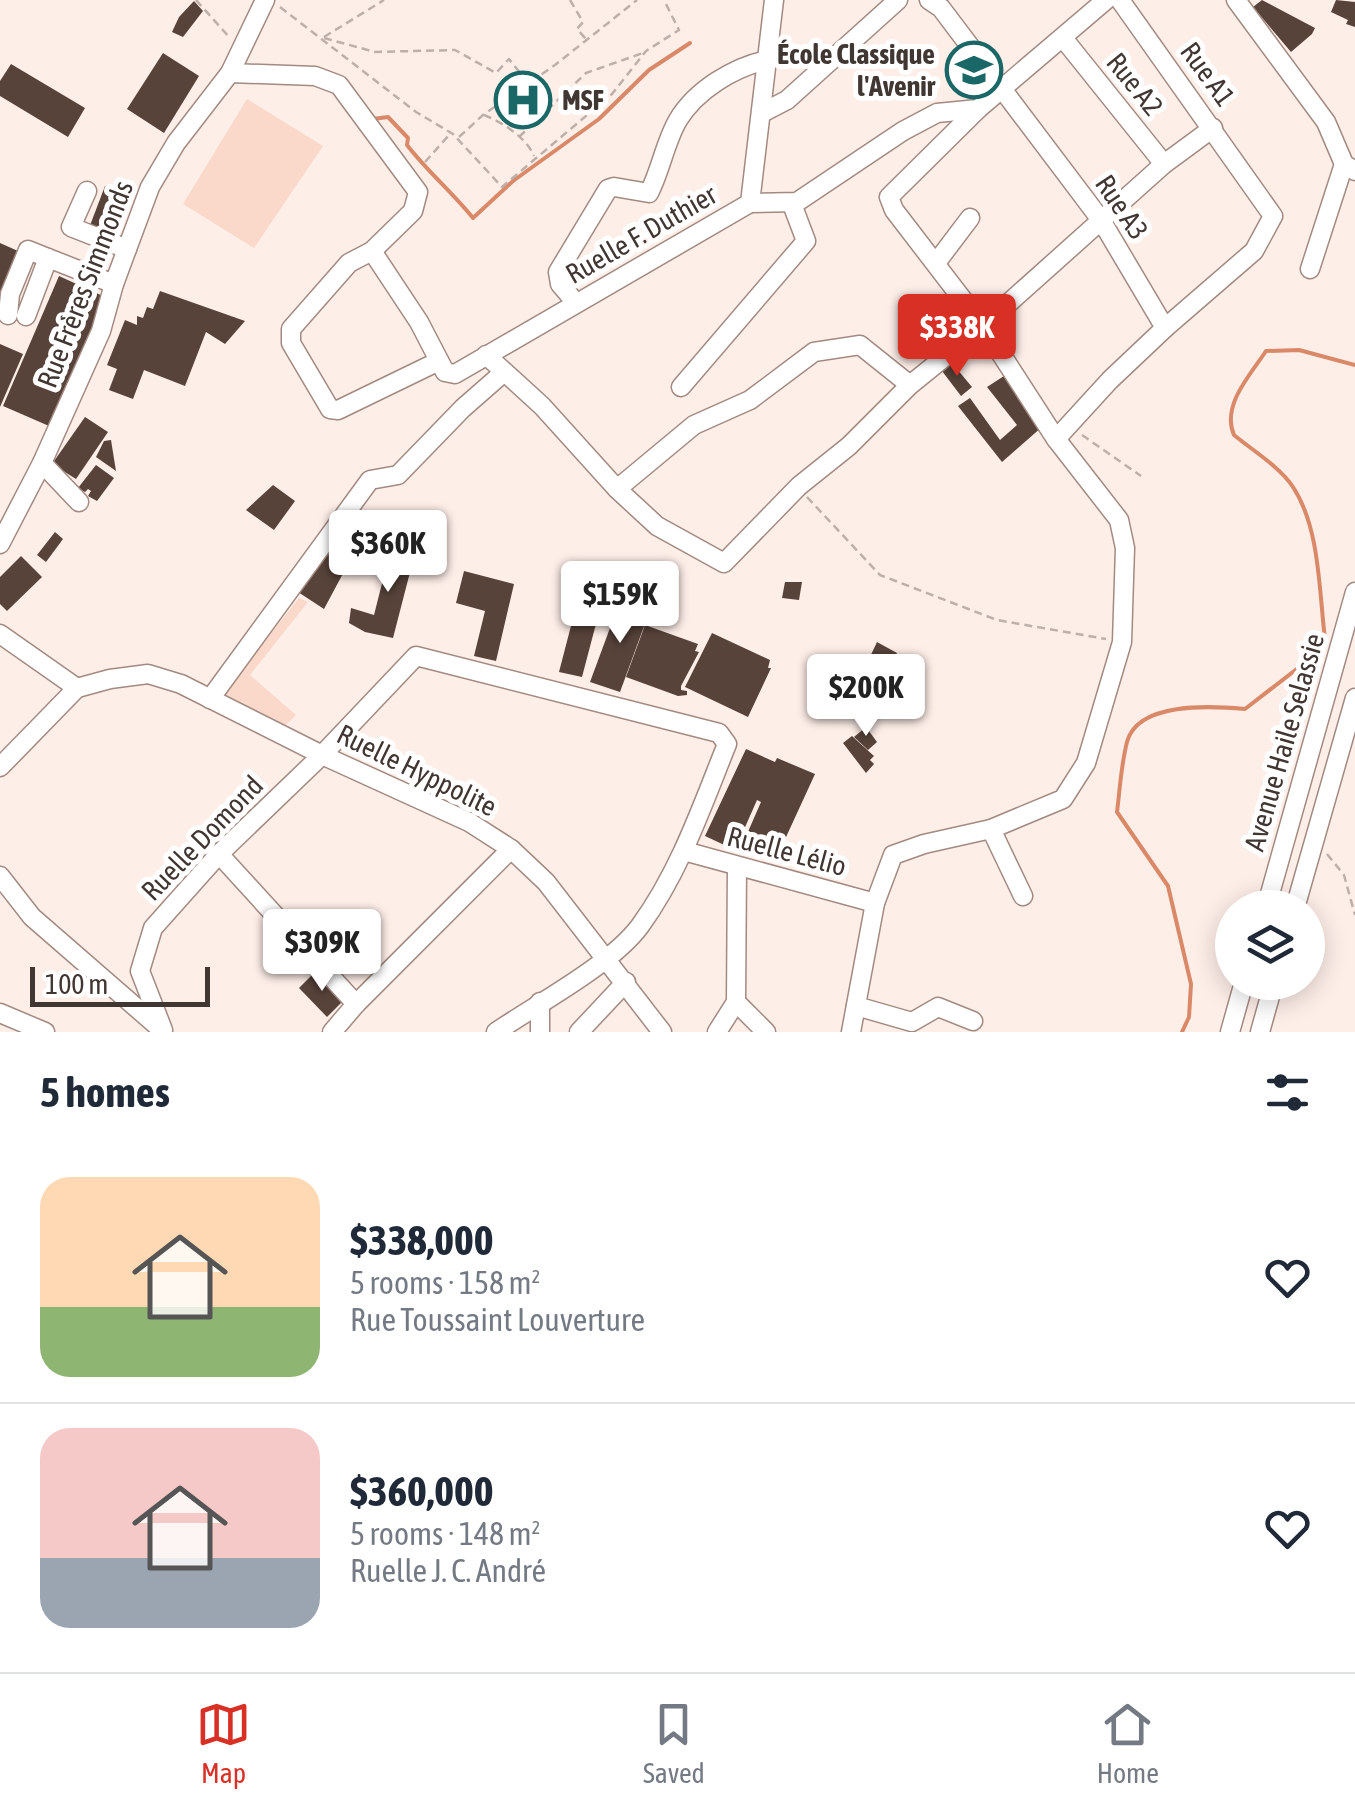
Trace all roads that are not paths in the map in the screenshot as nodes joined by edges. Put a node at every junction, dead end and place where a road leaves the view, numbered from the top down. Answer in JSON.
{"nodes":[{"id":1,"x":268,"y":0,"type":"edge"},
{"id":2,"x":774,"y":0,"type":"edge"},
{"id":3,"x":898,"y":0,"type":"edge"},
{"id":4,"x":1106,"y":0,"type":"edge"},
{"id":5,"x":1120,"y":0,"type":"edge"},
{"id":6,"x":1236,"y":0,"type":"edge"},
{"id":7,"x":940,"y":3,"type":"edge"},
{"id":8,"x":1063,"y":38,"type":"junction"},
{"id":9,"x":767,"y":60,"type":"junction"},
{"id":10,"x":230,"y":72,"type":"junction"},
{"id":11,"x":1001,"y":87,"type":"junction"},
{"id":12,"x":978,"y":109,"type":"junction"},
{"id":13,"x":762,"y":113,"type":"junction"},
{"id":14,"x":1213,"y":128,"type":"junction"},
{"id":15,"x":1164,"y":164,"type":"junction"},
{"id":16,"x":1350,"y":168,"type":"edge"},
{"id":17,"x":87,"y":191,"type":"dead end"},
{"id":18,"x":750,"y":203,"type":"junction"},
{"id":19,"x":792,"y":204,"type":"junction"},
{"id":20,"x":970,"y":218,"type":"dead end"},
{"id":21,"x":1102,"y":220,"type":"junction"},
{"id":22,"x":126,"y":249,"type":"junction"},
{"id":23,"x":372,"y":251,"type":"junction"},
{"id":24,"x":936,"y":263,"type":"junction"},
{"id":25,"x":1310,"y":268,"type":"dead end"},
{"id":26,"x":114,"y":284,"type":"junction"},
{"id":27,"x":576,"y":303,"type":"junction"},
{"id":28,"x":17,"y":316,"type":"dead end"},
{"id":29,"x":983,"y":326,"type":"junction"},
{"id":30,"x":1165,"y":328,"type":"junction"},
{"id":31,"x":486,"y":355,"type":"junction"},
{"id":32,"x":439,"y":361,"type":"junction"},
{"id":33,"x":502,"y":373,"type":"junction"},
{"id":34,"x":910,"y":385,"type":"junction"},
{"id":35,"x":680,"y":387,"type":"dead end"},
{"id":36,"x":1063,"y":432,"type":"junction"},
{"id":37,"x":42,"y":463,"type":"junction"},
{"id":38,"x":618,"y":490,"type":"junction"},
{"id":39,"x":79,"y":502,"type":"dead end"},
{"id":40,"x":0,"y":544,"type":"edge"},
{"id":41,"x":1355,"y":592,"type":"edge"},
{"id":42,"x":1351,"y":621,"type":"edge"},
{"id":43,"x":0,"y":634,"type":"edge"},
{"id":44,"x":77,"y":688,"type":"junction"},
{"id":45,"x":1355,"y":698,"type":"edge"},
{"id":46,"x":210,"y":699,"type":"junction"},
{"id":47,"x":322,"y":755,"type":"junction"},
{"id":48,"x":0,"y":767,"type":"edge"},
{"id":49,"x":991,"y":829,"type":"junction"},
{"id":50,"x":511,"y":849,"type":"junction"},
{"id":51,"x":684,"y":851,"type":"junction"},
{"id":52,"x":219,"y":854,"type":"junction"},
{"id":53,"x":736,"y":866,"type":"junction"},
{"id":54,"x":0,"y":876,"type":"edge"},
{"id":55,"x":1271,"y":890,"type":"edge"},
{"id":56,"x":1300,"y":890,"type":"edge"},
{"id":57,"x":1023,"y":896,"type":"dead end"},
{"id":58,"x":875,"y":903,"type":"junction"},
{"id":59,"x":606,"y":958,"type":"junction"},
{"id":60,"x":140,"y":971,"type":"junction"},
{"id":61,"x":102,"y":980,"type":"junction"},
{"id":62,"x":626,"y":982,"type":"junction"},
{"id":63,"x":1239,"y":1000,"type":"edge"},
{"id":64,"x":1269,"y":1000,"type":"edge"},
{"id":65,"x":540,"y":1002,"type":"junction"},
{"id":66,"x":736,"y":1002,"type":"junction"},
{"id":67,"x":356,"y":1004,"type":"junction"},
{"id":68,"x":856,"y":1006,"type":"junction"},
{"id":69,"x":0,"y":1013,"type":"edge"},
{"id":70,"x":972,"y":1021,"type":"dead end"},
{"id":71,"x":164,"y":1031,"type":"edge"},
{"id":72,"x":45,"y":1032,"type":"edge"},
{"id":73,"x":332,"y":1032,"type":"edge"},
{"id":74,"x":496,"y":1032,"type":"edge"},
{"id":75,"x":540,"y":1032,"type":"edge"},
{"id":76,"x":579,"y":1032,"type":"edge"},
{"id":77,"x":662,"y":1032,"type":"edge"},
{"id":78,"x":717,"y":1032,"type":"edge"},
{"id":79,"x":766,"y":1032,"type":"edge"},
{"id":80,"x":850,"y":1032,"type":"edge"},
{"id":81,"x":1230,"y":1032,"type":"edge"},
{"id":82,"x":1260,"y":1032,"type":"edge"}],
"edges":[{"from":1,"to":10,"type":"street","name":"Rue Frères Simmonds"},
{"from":2,"to":9,"type":"street","name":"Ruelle F. Duthier"},
{"from":3,"to":13,"type":"street"},
{"from":4,"to":8,"type":"street"},
{"from":5,"to":14,"type":"street","name":"Rue A1"},
{"from":6,"to":16,"type":"street"},
{"from":7,"to":11,"type":"street","name":"Rue A3"},
{"from":8,"to":11,"type":"street"},
{"from":8,"to":15,"type":"street","name":"Rue A2"},
{"from":9,"to":13,"type":"street","name":"Ruelle F. Duthier"},
{"from":9,"to":27,"type":"street"},
{"from":10,"to":22,"type":"street","name":"Rue Frères Simmonds"},
{"from":10,"to":23,"type":"street"},
{"from":11,"to":12,"type":"street"},
{"from":11,"to":21,"type":"street","name":"Rue A3"},
{"from":12,"to":19,"type":"street"},
{"from":12,"to":24,"type":"street"},
{"from":13,"to":18,"type":"street","name":"Ruelle F. Duthier"},
{"from":14,"to":15,"type":"street"},
{"from":14,"to":30,"type":"street","name":"Rue A1"},
{"from":15,"to":21,"type":"street"},
{"from":16,"to":25,"type":"street"},
{"from":17,"to":22,"type":"street"},
{"from":18,"to":19,"type":"street"},
{"from":18,"to":27,"type":"street","name":"Ruelle F. Duthier"},
{"from":19,"to":35,"type":"street"},
{"from":20,"to":24,"type":"street"},
{"from":21,"to":29,"type":"street"},
{"from":21,"to":30,"type":"street","name":"Rue A3"},
{"from":22,"to":26,"type":"street","name":"Rue Frères Simmonds"},
{"from":23,"to":32,"type":"street"},
{"from":23,"to":32,"type":"street"},
{"from":24,"to":29,"type":"street"},
{"from":26,"to":28,"type":"street"},
{"from":26,"to":37,"type":"street","name":"Rue Frères Simmonds"},
{"from":27,"to":31,"type":"street","name":"Ruelle F. Duthier"},
{"from":29,"to":34,"type":"street"},
{"from":29,"to":36,"type":"street"},
{"from":30,"to":36,"type":"street"},
{"from":31,"to":32,"type":"street","name":"Ruelle F. Duthier"},
{"from":31,"to":33,"type":"street"},
{"from":33,"to":38,"type":"street"},
{"from":33,"to":46,"type":"street"},
{"from":34,"to":38,"type":"street"},
{"from":34,"to":38,"type":"street"},
{"from":36,"to":49,"type":"street"},
{"from":37,"to":39,"type":"street"},
{"from":37,"to":40,"type":"street","name":"Rue Frères Simmonds"},
{"from":41,"to":42,"type":"street","name":"Avenue Haile Selassie"},
{"from":42,"to":55,"type":"street","name":"Avenue Haile Selassie"},
{"from":43,"to":44,"type":"street"},
{"from":44,"to":46,"type":"street","name":"Ruelle Hyppolite"},
{"from":44,"to":48,"type":"street"},
{"from":45,"to":56,"type":"street","name":"Avenue Haile Selassie"},
{"from":46,"to":47,"type":"street","name":"Ruelle Hyppolite"},
{"from":47,"to":50,"type":"street","name":"Ruelle Hyppolite"},
{"from":47,"to":51,"type":"street","name":"Ruelle Domond"},
{"from":47,"to":52,"type":"street","name":"Ruelle Domond"},
{"from":49,"to":57,"type":"street"},
{"from":49,"to":58,"type":"street"},
{"from":50,"to":59,"type":"street","name":"Ruelle Hyppolite"},
{"from":50,"to":67,"type":"street"},
{"from":51,"to":53,"type":"street","name":"Ruelle Lélio"},
{"from":51,"to":59,"type":"street"},
{"from":52,"to":60,"type":"street","name":"Ruelle Domond"},
{"from":52,"to":67,"type":"street"},
{"from":53,"to":58,"type":"street","name":"Ruelle Lélio"},
{"from":53,"to":66,"type":"street"},
{"from":54,"to":61,"type":"street"},
{"from":58,"to":68,"type":"street"},
{"from":59,"to":62,"type":"street","name":"Ruelle Hyppolite"},
{"from":59,"to":65,"type":"street"},
{"from":60,"to":61,"type":"street"},
{"from":60,"to":71,"type":"street"},
{"from":61,"to":71,"type":"street"},
{"from":62,"to":76,"type":"street"},
{"from":62,"to":77,"type":"street","name":"Ruelle Hyppolite"},
{"from":63,"to":81,"type":"street"},
{"from":64,"to":82,"type":"street"},
{"from":65,"to":74,"type":"street"},
{"from":65,"to":75,"type":"street"},
{"from":66,"to":78,"type":"street"},
{"from":66,"to":79,"type":"street"},
{"from":67,"to":73,"type":"street"},
{"from":68,"to":70,"type":"street"},
{"from":68,"to":80,"type":"street"},
{"from":69,"to":72,"type":"street"}]}
